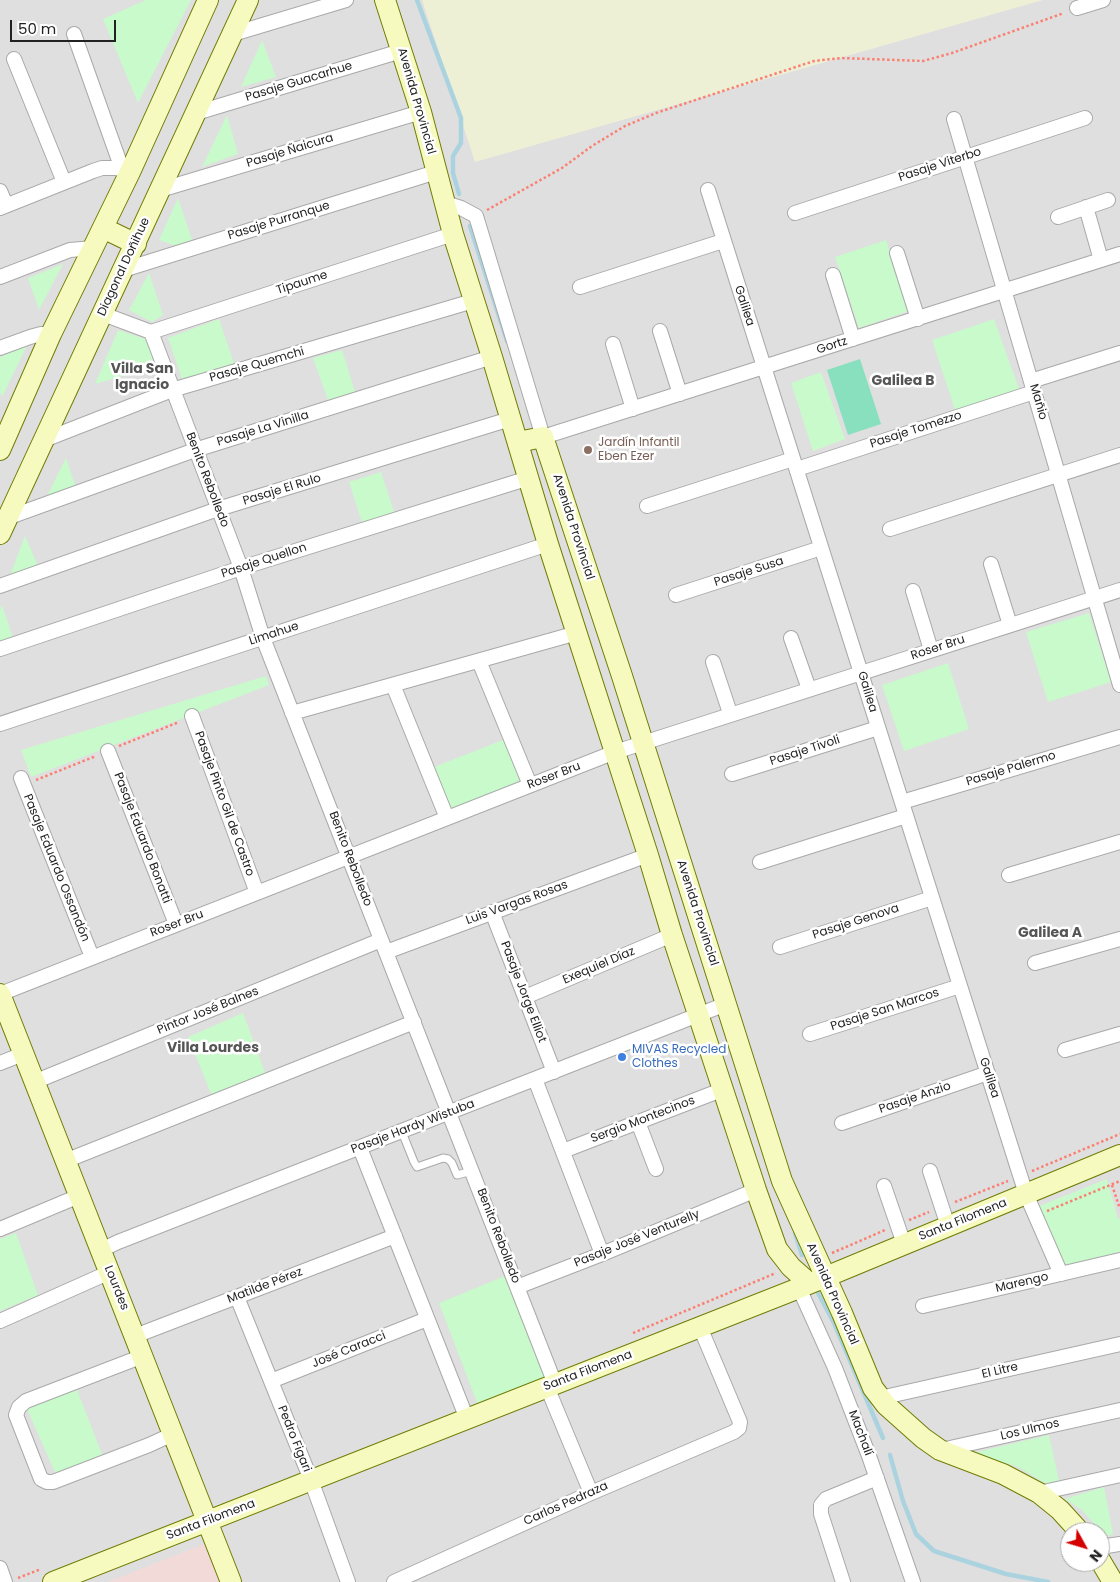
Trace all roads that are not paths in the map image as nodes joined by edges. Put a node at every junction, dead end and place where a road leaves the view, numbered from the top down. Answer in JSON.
{"nodes":[{"id":1,"x":208,"y":0,"type":"edge"},
{"id":2,"x":248,"y":0,"type":"edge"},
{"id":3,"x":346,"y":0,"type":"edge"},
{"id":4,"x":385,"y":0,"type":"edge"},
{"id":5,"x":1103,"y":0,"type":"edge"},
{"id":6,"x":1077,"y":8,"type":"road end"},
{"id":7,"x":74,"y":34,"type":"dead end"},
{"id":8,"x":233,"y":34,"type":"junction"},
{"id":9,"x":401,"y":51,"type":"junction"},
{"id":10,"x":14,"y":59,"type":"dead end"},
{"id":11,"x":421,"y":112,"type":"junction"},
{"id":12,"x":196,"y":113,"type":"junction"},
{"id":13,"x":1085,"y":118,"type":"dead end"},
{"id":14,"x":954,"y":119,"type":"dead end"},
{"id":15,"x":966,"y":156,"type":"junction"},
{"id":16,"x":126,"y":170,"type":"junction"},
{"id":17,"x":436,"y":172,"type":"junction"},
{"id":18,"x":64,"y":182,"type":"junction"},
{"id":19,"x":160,"y":190,"type":"junction"},
{"id":20,"x":708,"y":190,"type":"dead end"},
{"id":21,"x":0,"y":191,"type":"edge"},
{"id":22,"x":1108,"y":200,"type":"dead end"},
{"id":23,"x":445,"y":203,"type":"junction"},
{"id":24,"x":3,"y":206,"type":"edge"},
{"id":25,"x":1086,"y":207,"type":"junction"},
{"id":26,"x":795,"y":213,"type":"dead end"},
{"id":27,"x":1058,"y":217,"type":"dead end"},
{"id":28,"x":103,"y":228,"type":"junction"},
{"id":29,"x":453,"y":234,"type":"junction"},
{"id":30,"x":723,"y":241,"type":"junction"},
{"id":31,"x":136,"y":244,"type":"junction"},
{"id":32,"x":94,"y":248,"type":"junction"},
{"id":33,"x":897,"y":253,"type":"dead end"},
{"id":34,"x":1120,"y":254,"type":"edge"},
{"id":35,"x":1101,"y":260,"type":"junction"},
{"id":36,"x":123,"y":270,"type":"junction"},
{"id":37,"x":833,"y":275,"type":"dead end"},
{"id":38,"x":0,"y":277,"type":"edge"},
{"id":39,"x":580,"y":287,"type":"dead end"},
{"id":40,"x":1005,"y":291,"type":"junction"},
{"id":41,"x":474,"y":301,"type":"junction"},
{"id":42,"x":103,"y":314,"type":"junction"},
{"id":43,"x":918,"y":319,"type":"junction"},
{"id":44,"x":660,"y":331,"type":"dead end"},
{"id":45,"x":150,"y":332,"type":"junction"},
{"id":46,"x":51,"y":334,"type":"junction"},
{"id":47,"x":853,"y":339,"type":"junction"},
{"id":48,"x":613,"y":344,"type":"dead end"},
{"id":49,"x":0,"y":348,"type":"edge"},
{"id":50,"x":1120,"y":353,"type":"edge"},
{"id":51,"x":492,"y":357,"type":"junction"},
{"id":52,"x":764,"y":367,"type":"junction"},
{"id":53,"x":1033,"y":386,"type":"junction"},
{"id":54,"x":172,"y":390,"type":"junction"},
{"id":55,"x":680,"y":394,"type":"junction"},
{"id":56,"x":633,"y":409,"type":"junction"},
{"id":57,"x":8,"y":417,"type":"edge"},
{"id":58,"x":510,"y":419,"type":"junction"},
{"id":59,"x":543,"y":438,"type":"junction"},
{"id":60,"x":44,"y":440,"type":"junction"},
{"id":61,"x":518,"y":442,"type":"junction"},
{"id":62,"x":0,"y":450,"type":"edge"},
{"id":63,"x":195,"y":450,"type":"junction"},
{"id":64,"x":1120,"y":455,"type":"edge"},
{"id":65,"x":795,"y":464,"type":"junction"},
{"id":66,"x":1059,"y":475,"type":"junction"},
{"id":67,"x":529,"y":478,"type":"junction"},
{"id":68,"x":647,"y":506,"type":"dead end"},
{"id":69,"x":218,"y":510,"type":"junction"},
{"id":70,"x":4,"y":526,"type":"edge"},
{"id":71,"x":890,"y":530,"type":"dead end"},
{"id":72,"x":548,"y":544,"type":"junction"},
{"id":73,"x":821,"y":548,"type":"junction"},
{"id":74,"x":991,"y":564,"type":"dead end"},
{"id":75,"x":241,"y":568,"type":"junction"},
{"id":76,"x":0,"y":586,"type":"edge"},
{"id":77,"x":1120,"y":590,"type":"edge"},
{"id":78,"x":913,"y":591,"type":"dead end"},
{"id":79,"x":676,"y":595,"type":"dead end"},
{"id":80,"x":1094,"y":598,"type":"junction"},
{"id":81,"x":1010,"y":625,"type":"junction"},
{"id":82,"x":577,"y":633,"type":"junction"},
{"id":83,"x":263,"y":638,"type":"junction"},
{"id":84,"x":791,"y":638,"type":"dead end"},
{"id":85,"x":0,"y":649,"type":"edge"},
{"id":86,"x":931,"y":650,"type":"junction"},
{"id":87,"x":479,"y":661,"type":"junction"},
{"id":88,"x":713,"y":662,"type":"dead end"},
{"id":89,"x":860,"y":672,"type":"junction"},
{"id":90,"x":393,"y":685,"type":"junction"},
{"id":91,"x":1120,"y":686,"type":"edge"},
{"id":92,"x":809,"y":689,"type":"junction"},
{"id":93,"x":292,"y":713,"type":"junction"},
{"id":94,"x":730,"y":714,"type":"junction"},
{"id":95,"x":192,"y":716,"type":"dead end"},
{"id":96,"x":0,"y":724,"type":"edge"},
{"id":97,"x":878,"y":728,"type":"junction"},
{"id":98,"x":1120,"y":737,"type":"edge"},
{"id":99,"x":643,"y":742,"type":"junction"},
{"id":100,"x":108,"y":751,"type":"dead end"},
{"id":101,"x":615,"y":752,"type":"junction"},
{"id":102,"x":732,"y":774,"type":"dead end"},
{"id":103,"x":21,"y":778,"type":"dead end"},
{"id":104,"x":530,"y":785,"type":"junction"},
{"id":105,"x":902,"y":802,"type":"junction"},
{"id":106,"x":906,"y":816,"type":"junction"},
{"id":107,"x":447,"y":818,"type":"junction"},
{"id":108,"x":1120,"y":842,"type":"edge"},
{"id":109,"x":648,"y":855,"type":"junction"},
{"id":110,"x":349,"y":856,"type":"junction"},
{"id":111,"x":760,"y":862,"type":"dead end"},
{"id":112,"x":1009,"y":875,"type":"dead end"},
{"id":113,"x":257,"y":893,"type":"junction"},
{"id":114,"x":932,"y":898,"type":"junction"},
{"id":115,"x":492,"y":912,"type":"junction"},
{"id":116,"x":176,"y":924,"type":"junction"},
{"id":117,"x":672,"y":935,"type":"junction"},
{"id":118,"x":1120,"y":938,"type":"edge"},
{"id":119,"x":384,"y":946,"type":"junction"},
{"id":120,"x":780,"y":947,"type":"dead end"},
{"id":121,"x":92,"y":957,"type":"junction"},
{"id":122,"x":1035,"y":963,"type":"dead end"},
{"id":123,"x":960,"y":986,"type":"junction"},
{"id":124,"x":0,"y":994,"type":"edge"},
{"id":125,"x":525,"y":998,"type":"junction"},
{"id":126,"x":726,"y":1004,"type":"junction"},
{"id":127,"x":699,"y":1015,"type":"junction"},
{"id":128,"x":414,"y":1022,"type":"junction"},
{"id":129,"x":810,"y":1034,"type":"dead end"},
{"id":130,"x":1120,"y":1034,"type":"edge"},
{"id":131,"x":1065,"y":1050,"type":"dead end"},
{"id":132,"x":23,"y":1054,"type":"junction"},
{"id":133,"x":0,"y":1063,"type":"edge"},
{"id":134,"x":554,"y":1072,"type":"junction"},
{"id":135,"x":988,"y":1073,"type":"junction"},
{"id":136,"x":535,"y":1080,"type":"junction"},
{"id":137,"x":34,"y":1082,"type":"junction"},
{"id":138,"x":724,"y":1089,"type":"junction"},
{"id":139,"x":449,"y":1113,"type":"junction"},
{"id":140,"x":638,"y":1122,"type":"junction"},
{"id":141,"x":842,"y":1123,"type":"dead end"},
{"id":142,"x":402,"y":1132,"type":"junction"},
{"id":143,"x":360,"y":1148,"type":"junction"},
{"id":144,"x":562,"y":1151,"type":"junction"},
{"id":145,"x":1120,"y":1155,"type":"edge"},
{"id":146,"x":66,"y":1161,"type":"junction"},
{"id":147,"x":656,"y":1170,"type":"dead end"},
{"id":148,"x":472,"y":1171,"type":"junction"},
{"id":149,"x":930,"y":1171,"type":"dead end"},
{"id":150,"x":1023,"y":1185,"type":"junction"},
{"id":151,"x":884,"y":1186,"type":"dead end"},
{"id":152,"x":756,"y":1190,"type":"junction"},
{"id":153,"x":79,"y":1196,"type":"junction"},
{"id":154,"x":948,"y":1226,"type":"junction"},
{"id":155,"x":0,"y":1230,"type":"edge"},
{"id":156,"x":395,"y":1236,"type":"junction"},
{"id":157,"x":904,"y":1244,"type":"junction"},
{"id":158,"x":101,"y":1250,"type":"junction"},
{"id":159,"x":602,"y":1254,"type":"junction"},
{"id":160,"x":1120,"y":1260,"type":"edge"},
{"id":161,"x":110,"y":1272,"type":"junction"},
{"id":162,"x":1062,"y":1274,"type":"junction"},
{"id":163,"x":812,"y":1277,"type":"junction"},
{"id":164,"x":517,"y":1287,"type":"junction"},
{"id":165,"x":237,"y":1297,"type":"junction"},
{"id":166,"x":923,"y":1306,"type":"dead end"},
{"id":167,"x":427,"y":1318,"type":"junction"},
{"id":168,"x":0,"y":1321,"type":"edge"},
{"id":169,"x":700,"y":1327,"type":"junction"},
{"id":170,"x":135,"y":1336,"type":"junction"},
{"id":171,"x":1120,"y":1344,"type":"edge"},
{"id":172,"x":143,"y":1356,"type":"junction"},
{"id":173,"x":271,"y":1381,"type":"junction"},
{"id":174,"x":551,"y":1385,"type":"junction"},
{"id":175,"x":880,"y":1398,"type":"junction"},
{"id":176,"x":1120,"y":1410,"type":"edge"},
{"id":177,"x":466,"y":1419,"type":"junction"},
{"id":178,"x":173,"y":1434,"type":"junction"},
{"id":179,"x":940,"y":1450,"type":"junction"},
{"id":180,"x":1120,"y":1475,"type":"edge"},
{"id":181,"x":877,"y":1478,"type":"junction"},
{"id":182,"x":311,"y":1480,"type":"junction"},
{"id":183,"x":590,"y":1492,"type":"junction"},
{"id":184,"x":1039,"y":1493,"type":"junction"},
{"id":185,"x":208,"y":1521,"type":"junction"},
{"id":186,"x":1071,"y":1522,"type":"edge"},
{"id":187,"x":0,"y":1568,"type":"edge"},
{"id":188,"x":49,"y":1575,"type":"edge"},
{"id":189,"x":11,"y":1580,"type":"edge"},
{"id":190,"x":231,"y":1582,"type":"edge"},
{"id":191,"x":348,"y":1582,"type":"edge"},
{"id":192,"x":394,"y":1582,"type":"edge"},
{"id":193,"x":843,"y":1582,"type":"edge"},
{"id":194,"x":913,"y":1582,"type":"edge"}],
"edges":[{"from":1,"to":16,"type":"street"},
{"from":2,"to":8,"type":"street","name":"Diagonal Doñihue"},
{"from":3,"to":8,"type":"street"},
{"from":4,"to":9,"type":"street","name":"Avenida Provincial"},
{"from":5,"to":6,"type":"street"},
{"from":7,"to":16,"type":"street"},
{"from":8,"to":12,"type":"street","name":"Diagonal Doñihue"},
{"from":9,"to":11,"type":"street","name":"Avenida Provincial"},
{"from":9,"to":12,"type":"street","name":"Pasaje Guacarhue"},
{"from":10,"to":18,"type":"street"},
{"from":11,"to":17,"type":"street","name":"Avenida Provincial"},
{"from":11,"to":19,"type":"street","name":"Pasaje Ñaicura"},
{"from":12,"to":19,"type":"street","name":"Diagonal Doñihue"},
{"from":13,"to":15,"type":"street","name":"Pasaje Viterbo"},
{"from":14,"to":15,"type":"street","name":"Mañio"},
{"from":15,"to":26,"type":"street","name":"Pasaje Viterbo"},
{"from":15,"to":40,"type":"street","name":"Mañio"},
{"from":16,"to":18,"type":"street"},
{"from":16,"to":28,"type":"street"},
{"from":17,"to":23,"type":"street","name":"Avenida Provincial"},
{"from":17,"to":36,"type":"street","name":"Pasaje Purranque"},
{"from":18,"to":24,"type":"street"},
{"from":19,"to":31,"type":"street","name":"Diagonal Doñihue"},
{"from":20,"to":30,"type":"street","name":"Galilea"},
{"from":21,"to":24,"type":"street"},
{"from":22,"to":25,"type":"street"},
{"from":23,"to":29,"type":"street","name":"Avenida Provincial"},
{"from":23,"to":59,"type":"street","name":"Avenida Provincial"},
{"from":25,"to":27,"type":"street"},
{"from":25,"to":35,"type":"street"},
{"from":28,"to":31,"type":"street"},
{"from":28,"to":32,"type":"street"},
{"from":29,"to":41,"type":"street","name":"Avenida Provincial"},
{"from":29,"to":45,"type":"street","name":"Tipaume"},
{"from":30,"to":39,"type":"street"},
{"from":30,"to":52,"type":"street","name":"Galilea"},
{"from":31,"to":36,"type":"street","name":"Diagonal Doñihue"},
{"from":32,"to":38,"type":"street"},
{"from":32,"to":46,"type":"street"},
{"from":33,"to":43,"type":"street"},
{"from":34,"to":35,"type":"street","name":"Gortz"},
{"from":35,"to":40,"type":"street","name":"Gortz"},
{"from":36,"to":42,"type":"street","name":"Diagonal Doñihue"},
{"from":37,"to":47,"type":"street"},
{"from":40,"to":43,"type":"street","name":"Gortz"},
{"from":40,"to":53,"type":"street","name":"Mañio"},
{"from":41,"to":51,"type":"street","name":"Avenida Provincial"},
{"from":41,"to":54,"type":"street","name":"Pasaje Quemchi"},
{"from":42,"to":45,"type":"street"},
{"from":42,"to":60,"type":"street","name":"Diagonal Doñihue"},
{"from":43,"to":47,"type":"street","name":"Gortz"},
{"from":44,"to":55,"type":"street"},
{"from":45,"to":54,"type":"street","name":"Benito Rebolledo"},
{"from":46,"to":49,"type":"street"},
{"from":46,"to":57,"type":"street"},
{"from":47,"to":52,"type":"street","name":"Gortz"},
{"from":48,"to":56,"type":"street"},
{"from":50,"to":53,"type":"street","name":"Pasaje Tomezzo"},
{"from":51,"to":58,"type":"street","name":"Avenida Provincial"},
{"from":51,"to":63,"type":"street","name":"Pasaje La Vinilla"},
{"from":52,"to":55,"type":"street","name":"Gortz"},
{"from":52,"to":65,"type":"street","name":"Galilea"},
{"from":53,"to":65,"type":"street","name":"Pasaje Tomezzo"},
{"from":53,"to":66,"type":"street","name":"Mañio"},
{"from":54,"to":60,"type":"street","name":"Pasaje Quemchi"},
{"from":54,"to":63,"type":"street","name":"Benito Rebolledo"},
{"from":55,"to":56,"type":"street","name":"Gortz"},
{"from":56,"to":59,"type":"street","name":"Gortz"},
{"from":57,"to":62,"type":"street"},
{"from":58,"to":61,"type":"street","name":"Avenida Provincial"},
{"from":58,"to":69,"type":"street","name":"Pasaje El Rulo"},
{"from":59,"to":61,"type":"street"},
{"from":59,"to":99,"type":"street","name":"Avenida Provincial"},
{"from":60,"to":70,"type":"street","name":"Diagonal Doñihue"},
{"from":61,"to":67,"type":"street","name":"Avenida Provincial"},
{"from":63,"to":69,"type":"street","name":"Benito Rebolledo"},
{"from":63,"to":70,"type":"street","name":"Pasaje La Vinilla"},
{"from":64,"to":66,"type":"street"},
{"from":65,"to":68,"type":"street","name":"Pasaje Tomezzo"},
{"from":65,"to":73,"type":"street","name":"Galilea"},
{"from":66,"to":71,"type":"street"},
{"from":66,"to":80,"type":"street","name":"Mañio"},
{"from":67,"to":72,"type":"street","name":"Avenida Provincial"},
{"from":67,"to":75,"type":"street","name":"Pasaje Quellon"},
{"from":69,"to":75,"type":"street","name":"Benito Rebolledo"},
{"from":69,"to":76,"type":"street","name":"Pasaje El Rulo"},
{"from":72,"to":82,"type":"street","name":"Avenida Provincial"},
{"from":72,"to":83,"type":"street","name":"Limahue"},
{"from":73,"to":79,"type":"street","name":"Pasaje Susa"},
{"from":73,"to":89,"type":"street","name":"Galilea"},
{"from":74,"to":81,"type":"street"},
{"from":75,"to":83,"type":"street","name":"Benito Rebolledo"},
{"from":75,"to":85,"type":"street","name":"Pasaje Quellon"},
{"from":77,"to":80,"type":"street","name":"Roser Bru"},
{"from":78,"to":86,"type":"street"},
{"from":80,"to":81,"type":"street","name":"Roser Bru"},
{"from":80,"to":91,"type":"street","name":"Mañio"},
{"from":81,"to":86,"type":"street","name":"Roser Bru"},
{"from":82,"to":87,"type":"street"},
{"from":82,"to":101,"type":"street","name":"Avenida Provincial"},
{"from":83,"to":93,"type":"street","name":"Benito Rebolledo"},
{"from":83,"to":96,"type":"street","name":"Limahue"},
{"from":84,"to":92,"type":"street"},
{"from":86,"to":89,"type":"street","name":"Roser Bru"},
{"from":87,"to":90,"type":"street"},
{"from":87,"to":104,"type":"street"},
{"from":88,"to":94,"type":"street"},
{"from":89,"to":92,"type":"street","name":"Roser Bru"},
{"from":89,"to":97,"type":"street","name":"Galilea"},
{"from":90,"to":93,"type":"street"},
{"from":90,"to":107,"type":"street"},
{"from":92,"to":94,"type":"street","name":"Roser Bru"},
{"from":93,"to":110,"type":"street","name":"Benito Rebolledo"},
{"from":94,"to":99,"type":"street","name":"Roser Bru"},
{"from":95,"to":113,"type":"street","name":"Pasaje Pinto Gil de Castro"},
{"from":97,"to":102,"type":"street","name":"Pasaje Tivoli"},
{"from":97,"to":105,"type":"street","name":"Galilea"},
{"from":98,"to":105,"type":"street","name":"Pasaje Palermo"},
{"from":99,"to":101,"type":"street","name":"Roser Bru"},
{"from":99,"to":126,"type":"street","name":"Avenida Provincial"},
{"from":100,"to":116,"type":"street","name":"Pasaje Eduardo Bonatti"},
{"from":101,"to":104,"type":"street","name":"Roser Bru"},
{"from":101,"to":109,"type":"street","name":"Avenida Provincial"},
{"from":103,"to":121,"type":"street","name":"Pasaje Eduardo Ossandón"},
{"from":104,"to":107,"type":"street","name":"Roser Bru"},
{"from":105,"to":106,"type":"street","name":"Galilea"},
{"from":106,"to":111,"type":"street"},
{"from":106,"to":114,"type":"street","name":"Galilea"},
{"from":107,"to":110,"type":"street","name":"Roser Bru"},
{"from":108,"to":112,"type":"street"},
{"from":109,"to":115,"type":"street","name":"Luis Vargas Rosas"},
{"from":109,"to":117,"type":"street","name":"Avenida Provincial"},
{"from":110,"to":113,"type":"street","name":"Roser Bru"},
{"from":110,"to":119,"type":"street","name":"Benito Rebolledo"},
{"from":113,"to":116,"type":"street","name":"Roser Bru"},
{"from":114,"to":120,"type":"street","name":"Pasaje Genova"},
{"from":114,"to":123,"type":"street","name":"Galilea"},
{"from":115,"to":119,"type":"street","name":"Luis Vargas Rosas"},
{"from":115,"to":125,"type":"street","name":"Pasaje Jorge Elliot"},
{"from":116,"to":121,"type":"street","name":"Roser Bru"},
{"from":117,"to":125,"type":"street","name":"Exequiel Díaz"},
{"from":117,"to":127,"type":"street","name":"Avenida Provincial"},
{"from":118,"to":122,"type":"street"},
{"from":119,"to":128,"type":"street","name":"Benito Rebolledo"},
{"from":119,"to":137,"type":"street","name":"Pintor José Balnes"},
{"from":121,"to":124,"type":"street","name":"Roser Bru"},
{"from":123,"to":129,"type":"street","name":"Pasaje San Marcos"},
{"from":123,"to":135,"type":"street","name":"Galilea"},
{"from":124,"to":132,"type":"street","name":"Lourdes"},
{"from":125,"to":134,"type":"street","name":"Pasaje Jorge Elliot"},
{"from":126,"to":127,"type":"street","name":"Pasaje Hardy Wistuba"},
{"from":126,"to":163,"type":"street","name":"Avenida Provincial"},
{"from":127,"to":134,"type":"street","name":"Pasaje Hardy Wistuba"},
{"from":127,"to":138,"type":"street","name":"Avenida Provincial"},
{"from":128,"to":139,"type":"street","name":"Benito Rebolledo"},
{"from":128,"to":146,"type":"street"},
{"from":130,"to":131,"type":"street"},
{"from":132,"to":133,"type":"street"},
{"from":132,"to":137,"type":"street","name":"Lourdes"},
{"from":134,"to":136,"type":"street","name":"Pasaje Hardy Wistuba"},
{"from":135,"to":141,"type":"street","name":"Pasaje Anzio"},
{"from":135,"to":150,"type":"street","name":"Galilea"},
{"from":136,"to":139,"type":"street","name":"Pasaje Hardy Wistuba"},
{"from":136,"to":144,"type":"street"},
{"from":137,"to":146,"type":"street","name":"Lourdes"},
{"from":138,"to":140,"type":"street","name":"Sergio Montecinos"},
{"from":138,"to":152,"type":"street","name":"Avenida Provincial"},
{"from":139,"to":142,"type":"street","name":"Pasaje Hardy Wistuba"},
{"from":139,"to":148,"type":"street","name":"Benito Rebolledo"},
{"from":140,"to":144,"type":"street","name":"Sergio Montecinos"},
{"from":140,"to":147,"type":"street"},
{"from":142,"to":143,"type":"street","name":"Pasaje Hardy Wistuba"},
{"from":142,"to":148,"type":"lane"},
{"from":143,"to":156,"type":"street"},
{"from":143,"to":158,"type":"street","name":"Pasaje Hardy Wistuba"},
{"from":144,"to":159,"type":"street"},
{"from":145,"to":150,"type":"street","name":"Santa Filomena"},
{"from":146,"to":153,"type":"street","name":"Lourdes"},
{"from":148,"to":164,"type":"street","name":"Benito Rebolledo"},
{"from":149,"to":154,"type":"street"},
{"from":150,"to":154,"type":"street","name":"Santa Filomena"},
{"from":150,"to":162,"type":"street","name":"Galilea"},
{"from":151,"to":157,"type":"street"},
{"from":152,"to":159,"type":"street","name":"Pasaje José Venturelly"},
{"from":152,"to":163,"type":"street","name":"Avenida Provincial"},
{"from":153,"to":155,"type":"street"},
{"from":153,"to":158,"type":"street","name":"Lourdes"},
{"from":154,"to":157,"type":"street","name":"Santa Filomena"},
{"from":156,"to":165,"type":"street","name":"Matilde Pérez"},
{"from":156,"to":167,"type":"street"},
{"from":157,"to":163,"type":"street","name":"Santa Filomena"},
{"from":158,"to":161,"type":"street","name":"Lourdes"},
{"from":159,"to":164,"type":"street","name":"Pasaje José Venturelly"},
{"from":160,"to":162,"type":"street","name":"Marengo"},
{"from":161,"to":168,"type":"street"},
{"from":161,"to":170,"type":"street","name":"Lourdes"},
{"from":162,"to":166,"type":"street","name":"Marengo"},
{"from":163,"to":169,"type":"street","name":"Santa Filomena"},
{"from":163,"to":175,"type":"street","name":"Avenida Provincial"},
{"from":163,"to":181,"type":"street","name":"Machalí"},
{"from":164,"to":174,"type":"street","name":"Benito Rebolledo"},
{"from":165,"to":170,"type":"street","name":"Matilde Pérez"},
{"from":165,"to":173,"type":"street","name":"Pedro Figari"},
{"from":167,"to":173,"type":"street","name":"José Caracci"},
{"from":167,"to":177,"type":"street"},
{"from":169,"to":174,"type":"street","name":"Santa Filomena"},
{"from":169,"to":183,"type":"street","name":"Carlos Pedraza"},
{"from":170,"to":172,"type":"street","name":"Lourdes"},
{"from":171,"to":175,"type":"street","name":"El Litre"},
{"from":172,"to":178,"type":"street","name":"Lourdes"},
{"from":172,"to":178,"type":"street"},
{"from":173,"to":182,"type":"street","name":"Pedro Figari"},
{"from":174,"to":177,"type":"street","name":"Santa Filomena"},
{"from":174,"to":183,"type":"street","name":"Benito Rebolledo"},
{"from":175,"to":179,"type":"street","name":"Avenida Provincial"},
{"from":176,"to":179,"type":"street","name":"Los Ulmos"},
{"from":177,"to":182,"type":"street","name":"Santa Filomena"},
{"from":178,"to":185,"type":"street","name":"Lourdes"},
{"from":179,"to":184,"type":"street","name":"Avenida Provincial"},
{"from":180,"to":184,"type":"street"},
{"from":181,"to":193,"type":"street"},
{"from":181,"to":194,"type":"street","name":"Machalí"},
{"from":182,"to":185,"type":"street","name":"Santa Filomena"},
{"from":182,"to":191,"type":"street","name":"Pedro Figari"},
{"from":183,"to":192,"type":"street","name":"Carlos Pedraza"},
{"from":184,"to":186,"type":"street","name":"Avenida Provincial"},
{"from":185,"to":188,"type":"street","name":"Santa Filomena"},
{"from":185,"to":190,"type":"street","name":"Lourdes"},
{"from":187,"to":189,"type":"street"}]}
